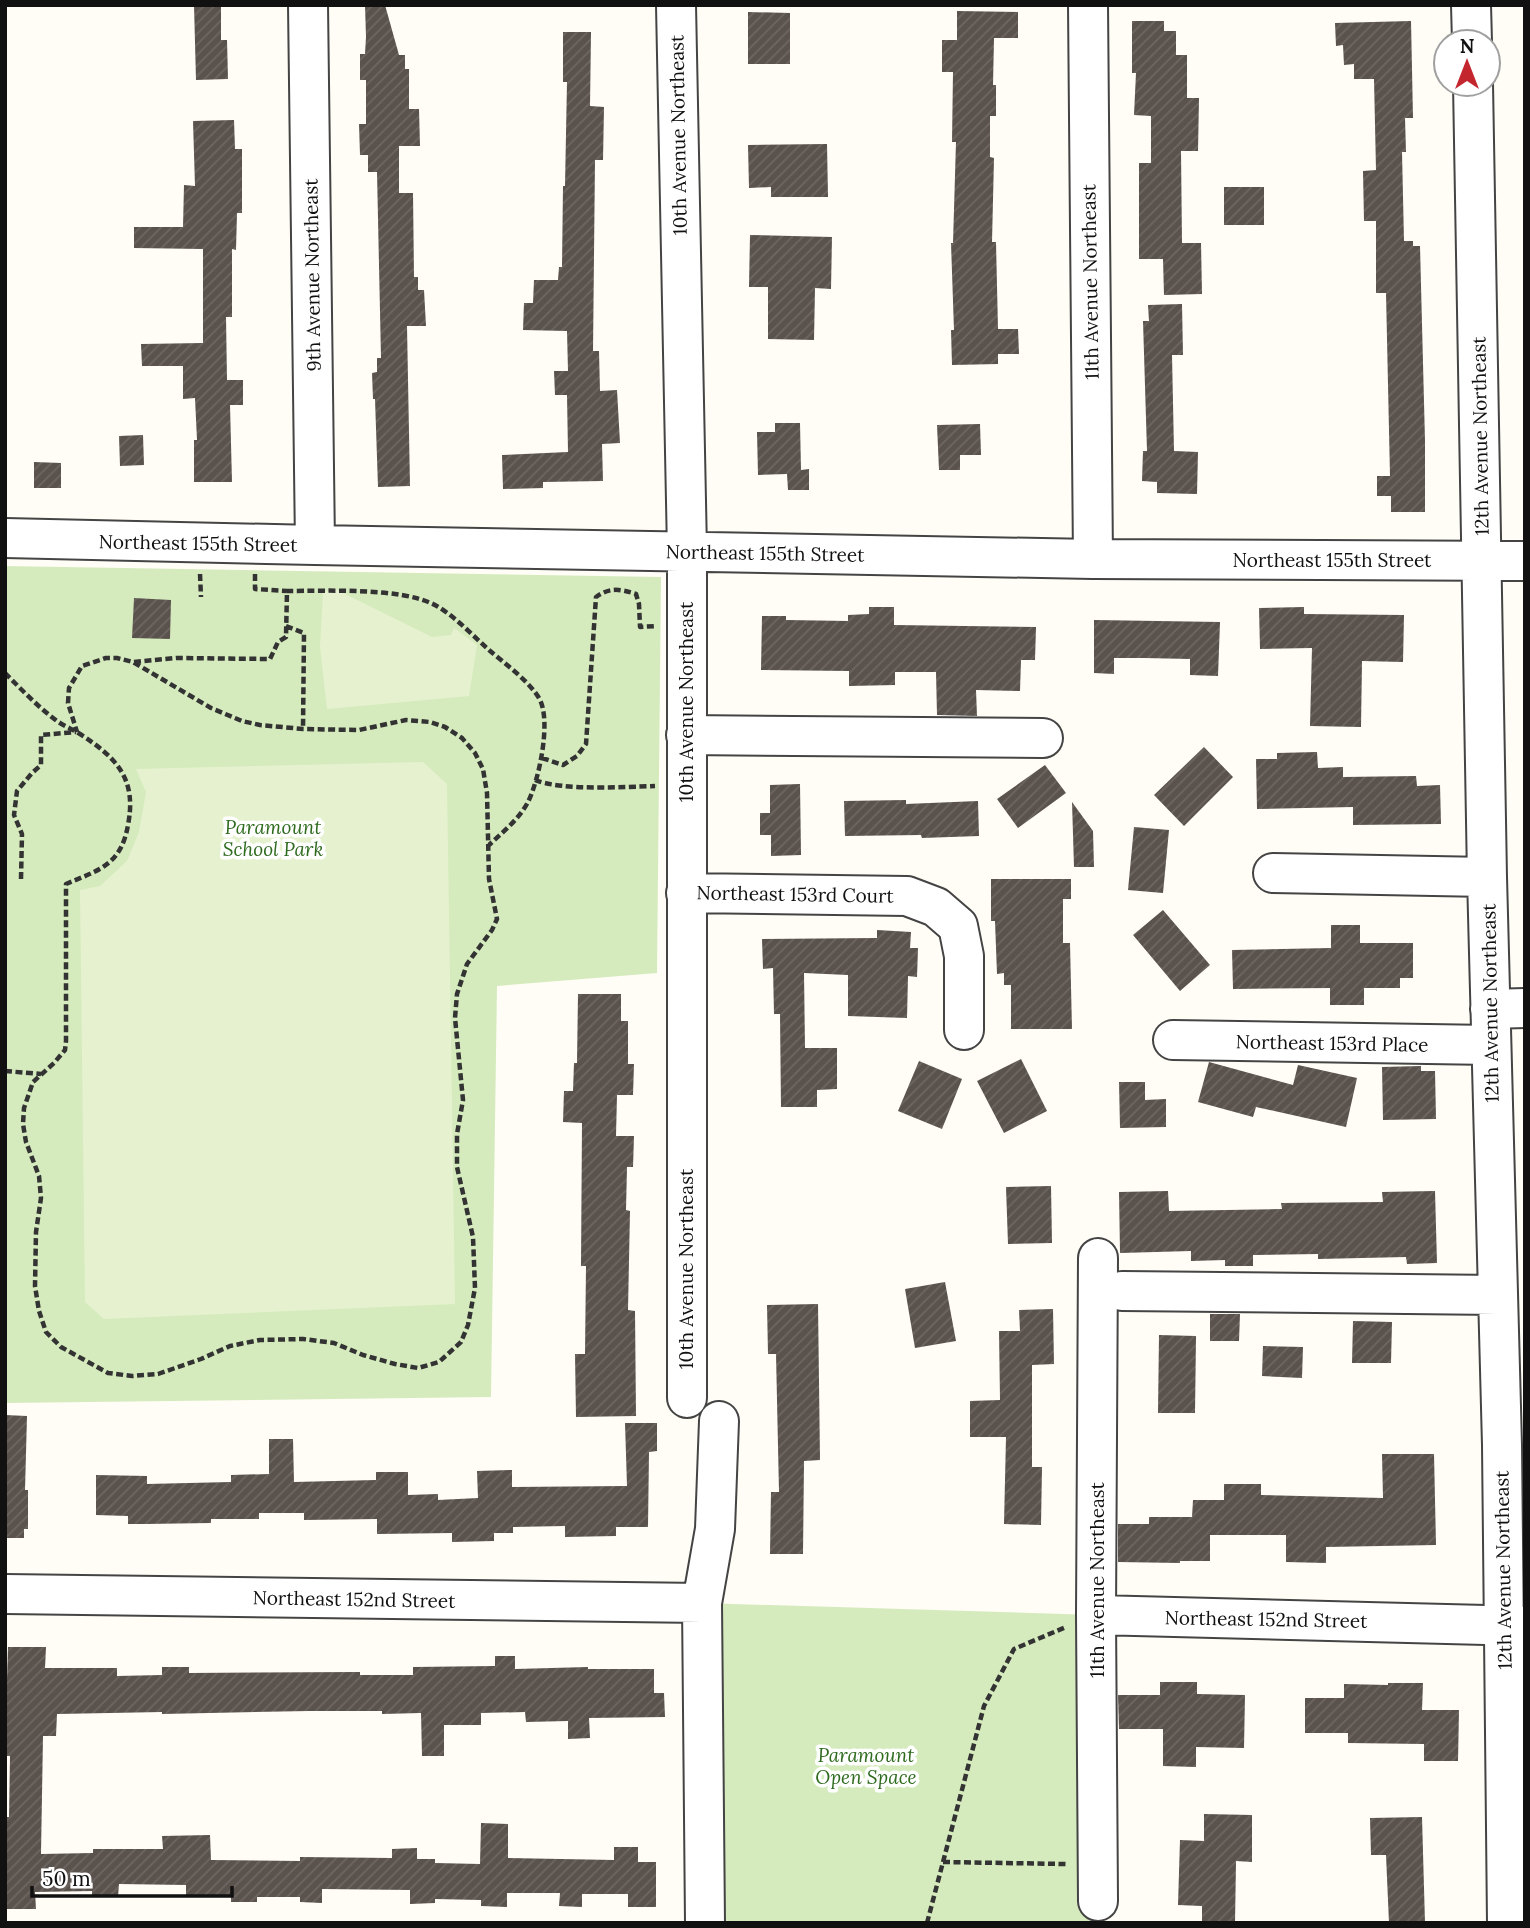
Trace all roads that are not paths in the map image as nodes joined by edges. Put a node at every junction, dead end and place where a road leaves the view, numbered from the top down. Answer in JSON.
{"nodes":[{"id":1,"x":308,"y":5,"type":"edge"},
{"id":2,"x":676,"y":5,"type":"edge"},
{"id":3,"x":1088,"y":5,"type":"edge"},
{"id":4,"x":1471,"y":5,"type":"edge"},
{"id":5,"x":1472,"y":28,"type":"edge"},
{"id":6,"x":1473,"y":98,"type":"edge"},
{"id":7,"x":5,"y":538,"type":"edge"},
{"id":8,"x":315,"y":545,"type":"junction"},
{"id":9,"x":687,"y":551,"type":"junction"},
{"id":10,"x":1093,"y":559,"type":"junction"},
{"id":11,"x":1483,"y":561,"type":"junction"},
{"id":12,"x":1525,"y":561,"type":"edge"},
{"id":13,"x":686,"y":735,"type":"junction"},
{"id":14,"x":1043,"y":738,"type":"dead end"},
{"id":15,"x":1273,"y":873,"type":"dead end"},
{"id":16,"x":1488,"y":877,"type":"junction"},
{"id":17,"x":686,"y":893,"type":"junction"},
{"id":18,"x":1502,"y":1021,"type":"edge"},
{"id":19,"x":964,"y":1030,"type":"dead end"},
{"id":20,"x":1172,"y":1040,"type":"dead end"},
{"id":21,"x":1510,"y":1169,"type":"edge"},
{"id":22,"x":1098,"y":1258,"type":"dead end"},
{"id":23,"x":1122,"y":1291,"type":"dead end"},
{"id":24,"x":1498,"y":1295,"type":"junction"},
{"id":25,"x":687,"y":1398,"type":"dead end"},
{"id":26,"x":719,"y":1421,"type":"dead end"},
{"id":27,"x":1514,"y":1444,"type":"edge"},
{"id":28,"x":5,"y":1594,"type":"edge"},
{"id":29,"x":702,"y":1603,"type":"junction"},
{"id":30,"x":1096,"y":1615,"type":"junction"},
{"id":31,"x":1514,"y":1626,"type":"edge"},
{"id":32,"x":1516,"y":1870,"type":"edge"},
{"id":33,"x":1098,"y":1883,"type":"road end"},
{"id":34,"x":705,"y":1923,"type":"edge"},
{"id":35,"x":1507,"y":1923,"type":"edge"}],
"edges":[{"from":1,"to":8,"type":"street","name":"9th Avenue Northeast"},
{"from":2,"to":9,"type":"street","name":"10th Avenue Northeast"},
{"from":3,"to":10,"type":"street","name":"11th Avenue Northeast"},
{"from":4,"to":5,"type":"street"},
{"from":6,"to":11,"type":"street","name":"12th Avenue Northeast"},
{"from":7,"to":8,"type":"street","name":"Northeast 155th Street"},
{"from":8,"to":9,"type":"street","name":"Northeast 155th Street"},
{"from":9,"to":10,"type":"street","name":"Northeast 155th Street"},
{"from":9,"to":13,"type":"street","name":"10th Avenue Northeast"},
{"from":10,"to":11,"type":"street","name":"Northeast 155th Street"},
{"from":11,"to":12,"type":"street","name":"Northeast 155th Street"},
{"from":11,"to":16,"type":"street","name":"12th Avenue Northeast"},
{"from":13,"to":14,"type":"street"},
{"from":13,"to":17,"type":"street","name":"10th Avenue Northeast"},
{"from":15,"to":16,"type":"street"},
{"from":16,"to":18,"type":"street","name":"12th Avenue Northeast"},
{"from":17,"to":19,"type":"street","name":"Northeast 153rd Court"},
{"from":17,"to":25,"type":"street","name":"10th Avenue Northeast"},
{"from":18,"to":20,"type":"street","name":"Northeast 153rd Place"},
{"from":18,"to":21,"type":"street","name":"12th Avenue Northeast"},
{"from":21,"to":24,"type":"street","name":"12th Avenue Northeast"},
{"from":22,"to":30,"type":"street","name":"11th Avenue Northeast"},
{"from":23,"to":24,"type":"street"},
{"from":24,"to":27,"type":"street","name":"12th Avenue Northeast"},
{"from":26,"to":29,"type":"street"},
{"from":27,"to":31,"type":"street","name":"12th Avenue Northeast"},
{"from":28,"to":29,"type":"street","name":"Northeast 152nd Street"},
{"from":29,"to":34,"type":"street"},
{"from":30,"to":31,"type":"street","name":"Northeast 152nd Street"},
{"from":30,"to":33,"type":"street","name":"11th Avenue Northeast"},
{"from":31,"to":32,"type":"street","name":"12th Avenue Northeast"},
{"from":32,"to":35,"type":"street","name":"12th Avenue Northeast"}]}
